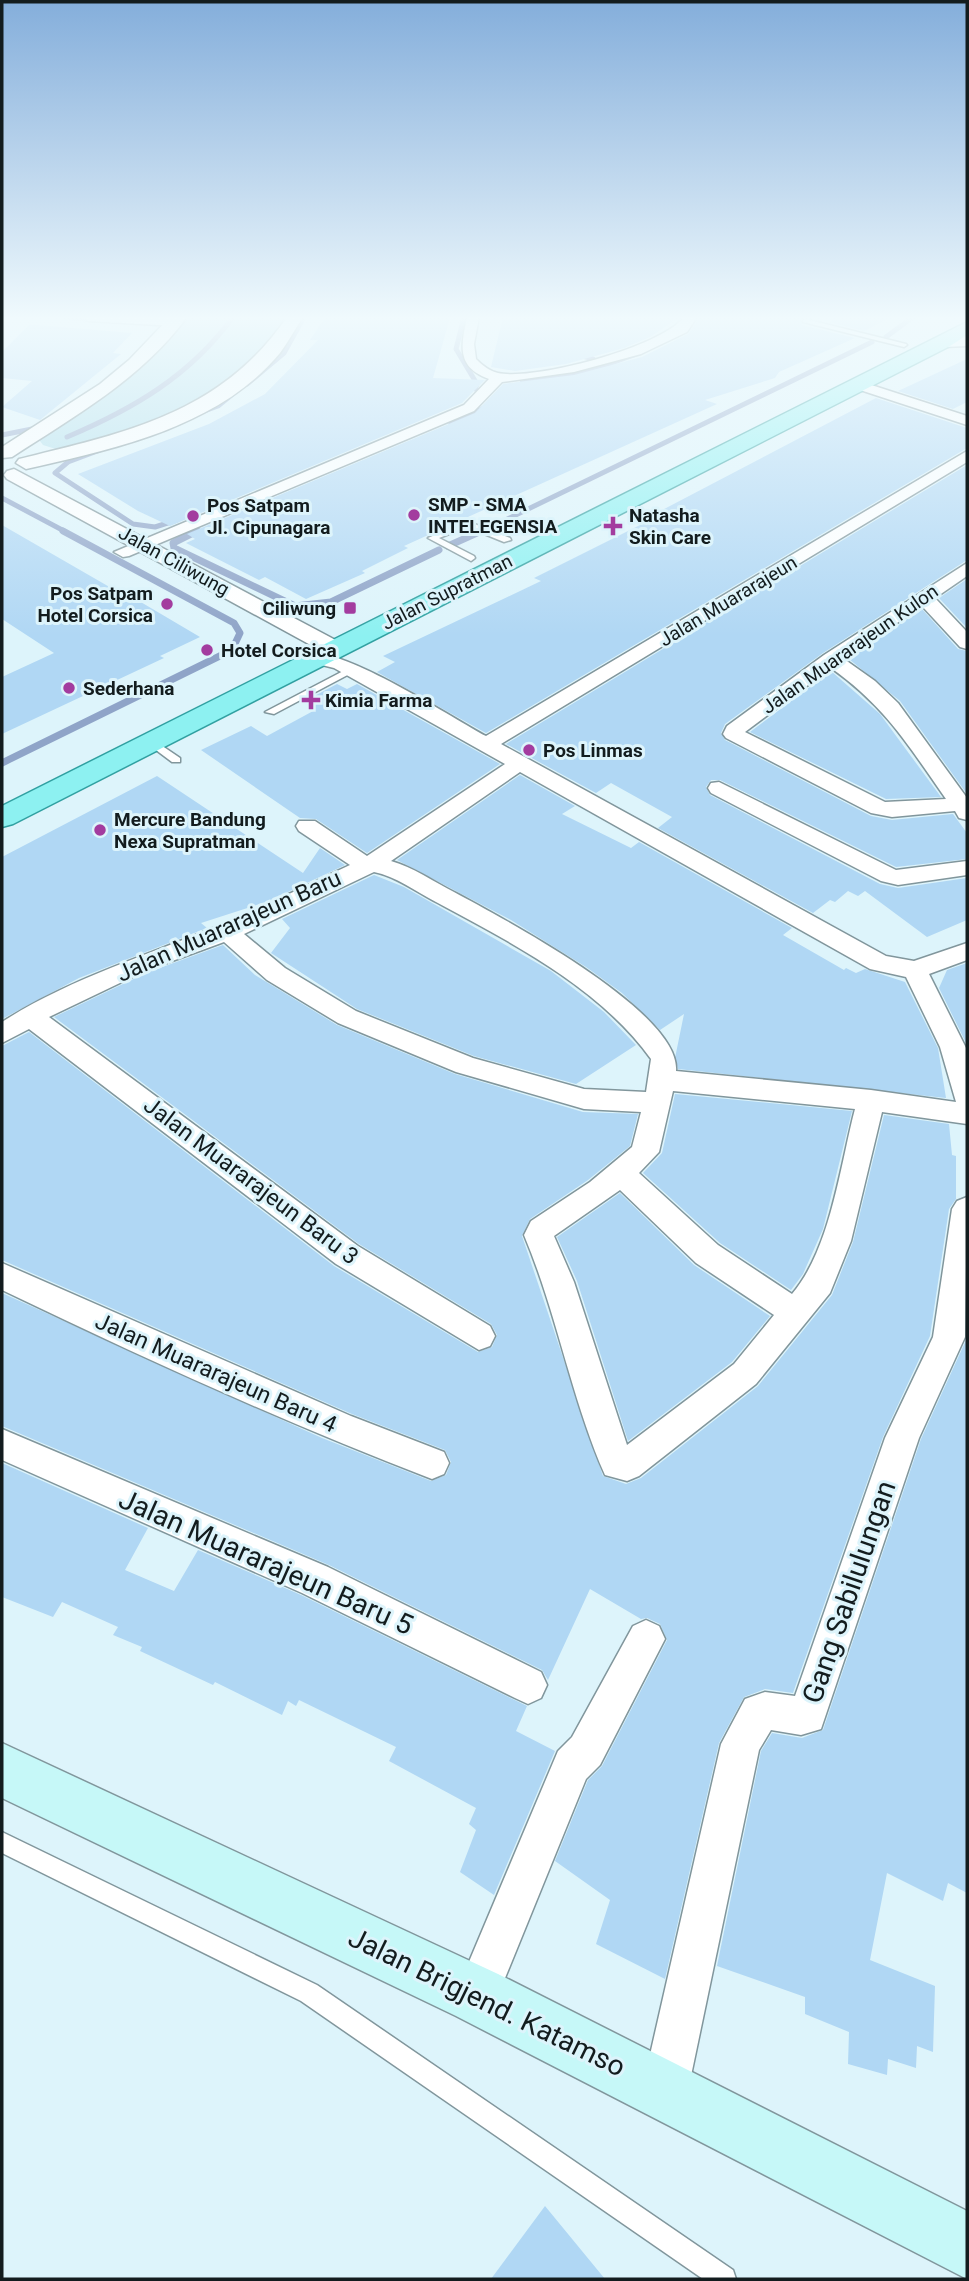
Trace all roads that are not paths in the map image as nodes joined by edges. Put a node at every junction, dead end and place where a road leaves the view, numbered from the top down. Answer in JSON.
{"nodes":[{"id":1,"x":50,"y":423,"type":"edge"},
{"id":2,"x":162,"y":423,"type":"edge"},
{"id":3,"x":432,"y":423,"type":"edge"},
{"id":4,"x":762,"y":423,"type":"edge"},
{"id":5,"x":769,"y":423,"type":"edge"},
{"id":6,"x":739,"y":436,"type":"junction"},
{"id":7,"x":26,"y":439,"type":"junction"},
{"id":8,"x":3,"y":453,"type":"edge"},
{"id":9,"x":62,"y":455,"type":"junction"},
{"id":10,"x":967,"y":456,"type":"edge"},
{"id":11,"x":940,"y":474,"type":"junction"},
{"id":12,"x":12,"y":480,"type":"edge"},
{"id":13,"x":958,"y":480,"type":"dead end"},
{"id":14,"x":507,"y":540,"type":"junction"},
{"id":15,"x":133,"y":548,"type":"junction"},
{"id":16,"x":471,"y":558,"type":"junction"},
{"id":17,"x":967,"y":568,"type":"edge"},
{"id":18,"x":925,"y":598,"type":"junction"},
{"id":19,"x":967,"y":643,"type":"edge"},
{"id":20,"x":324,"y":654,"type":"junction"},
{"id":21,"x":268,"y":658,"type":"dead end"},
{"id":22,"x":831,"y":659,"type":"junction"},
{"id":23,"x":270,"y":712,"type":"dead end"},
{"id":24,"x":152,"y":741,"type":"junction"},
{"id":25,"x":488,"y":743,"type":"junction"},
{"id":26,"x":176,"y":760,"type":"dead end"},
{"id":27,"x":520,"y":763,"type":"junction"},
{"id":28,"x":719,"y":788,"type":"dead end"},
{"id":29,"x":964,"y":808,"type":"edge"},
{"id":30,"x":2,"y":818,"type":"edge"},
{"id":31,"x":307,"y":826,"type":"dead end"},
{"id":32,"x":370,"y":864,"type":"junction"},
{"id":33,"x":967,"y":868,"type":"edge"},
{"id":34,"x":226,"y":932,"type":"junction"},
{"id":35,"x":967,"y":951,"type":"edge"},
{"id":36,"x":915,"y":970,"type":"junction"},
{"id":37,"x":30,"y":1016,"type":"junction"},
{"id":38,"x":2,"y":1034,"type":"edge"},
{"id":39,"x":660,"y":1092,"type":"junction"},
{"id":40,"x":967,"y":1097,"type":"edge"},
{"id":41,"x":872,"y":1100,"type":"junction"},
{"id":42,"x":967,"y":1114,"type":"edge"},
{"id":43,"x":621,"y":1174,"type":"junction"},
{"id":44,"x":967,"y":1209,"type":"edge"},
{"id":45,"x":2,"y":1276,"type":"edge"},
{"id":46,"x":796,"y":1313,"type":"junction"},
{"id":47,"x":479,"y":1336,"type":"dead end"},
{"id":48,"x":958,"y":1340,"type":"edge"},
{"id":49,"x":2,"y":1444,"type":"edge"},
{"id":50,"x":432,"y":1463,"type":"dead end"},
{"id":51,"x":646,"y":1639,"type":"dead end"},
{"id":52,"x":528,"y":1685,"type":"dead end"},
{"id":53,"x":7,"y":1781,"type":"edge"},
{"id":54,"x":2,"y":1842,"type":"edge"},
{"id":55,"x":477,"y":1995,"type":"junction"},
{"id":56,"x":666,"y":2090,"type":"junction"},
{"id":57,"x":967,"y":2246,"type":"edge"},
{"id":58,"x":724,"y":2279,"type":"edge"}],
"edges":[{"from":1,"to":7,"type":"street"},
{"from":2,"to":9,"type":"street"},
{"from":3,"to":15,"type":"street"},
{"from":4,"to":6,"type":"main road","name":"Jalan Supratman"},
{"from":5,"to":6,"type":"main road","name":"Jalan Supratman"},
{"from":6,"to":14,"type":"main road","name":"Jalan Supratman"},
{"from":6,"to":20,"type":"main road","name":"Jalan Supratman"},
{"from":7,"to":8,"type":"street"},
{"from":7,"to":9,"type":"street"},
{"from":8,"to":12,"type":"street","name":"Jalan Ciliwung"},
{"from":9,"to":12,"type":"street"},
{"from":10,"to":11,"type":"street","name":"Jalan Muararajeun"},
{"from":11,"to":13,"type":"street"},
{"from":11,"to":25,"type":"street","name":"Jalan Muararajeun"},
{"from":12,"to":15,"type":"street","name":"Jalan Ciliwung"},
{"from":14,"to":16,"type":"main road","name":"Jalan Supratman"},
{"from":14,"to":16,"type":"lane"},
{"from":15,"to":20,"type":"street","name":"Jalan Ciliwung"},
{"from":16,"to":20,"type":"main road","name":"Jalan Supratman"},
{"from":17,"to":18,"type":"street","name":"Jalan Muararajeun Kulon"},
{"from":18,"to":19,"type":"street"},
{"from":18,"to":22,"type":"street","name":"Jalan Muararajeun Kulon"},
{"from":20,"to":21,"type":"main road","name":"Jalan Supratman"},
{"from":20,"to":23,"type":"lane"},
{"from":20,"to":24,"type":"main road","name":"Jalan Supratman"},
{"from":20,"to":25,"type":"street"},
{"from":22,"to":29,"type":"street"},
{"from":22,"to":29,"type":"street","name":"Jalan Muararajeun Kulon"},
{"from":24,"to":26,"type":"lane"},
{"from":24,"to":30,"type":"main road","name":"Jalan Supratman"},
{"from":25,"to":27,"type":"street"},
{"from":27,"to":32,"type":"street","name":"Jalan Muararajeun Baru"},
{"from":27,"to":36,"type":"street"},
{"from":28,"to":33,"type":"street"},
{"from":31,"to":32,"type":"street"},
{"from":32,"to":34,"type":"street","name":"Jalan Muararajeun Baru"},
{"from":32,"to":39,"type":"street"},
{"from":34,"to":37,"type":"street","name":"Jalan Muararajeun Baru"},
{"from":34,"to":39,"type":"street"},
{"from":35,"to":36,"type":"street"},
{"from":36,"to":40,"type":"street"},
{"from":37,"to":38,"type":"street","name":"Jalan Muararajeun Baru"},
{"from":37,"to":47,"type":"street","name":"Jalan Muararajeun Baru 3"},
{"from":39,"to":41,"type":"street"},
{"from":39,"to":43,"type":"street"},
{"from":41,"to":42,"type":"street"},
{"from":41,"to":46,"type":"street"},
{"from":43,"to":46,"type":"street"},
{"from":43,"to":46,"type":"street"},
{"from":44,"to":48,"type":"street","name":"Gang Sabilulungan"},
{"from":45,"to":50,"type":"street","name":"Jalan Muararajeun Baru 4"},
{"from":48,"to":56,"type":"street","name":"Gang Sabilulungan"},
{"from":49,"to":52,"type":"street","name":"Jalan Muararajeun Baru 5"},
{"from":51,"to":55,"type":"street"},
{"from":53,"to":55,"type":"main road","name":"Jalan Brigjend. Katamso"},
{"from":54,"to":58,"type":"lane"},
{"from":55,"to":56,"type":"main road","name":"Jalan Brigjend. Katamso"},
{"from":56,"to":57,"type":"main road","name":"Jalan Brigjend. Katamso"}]}
